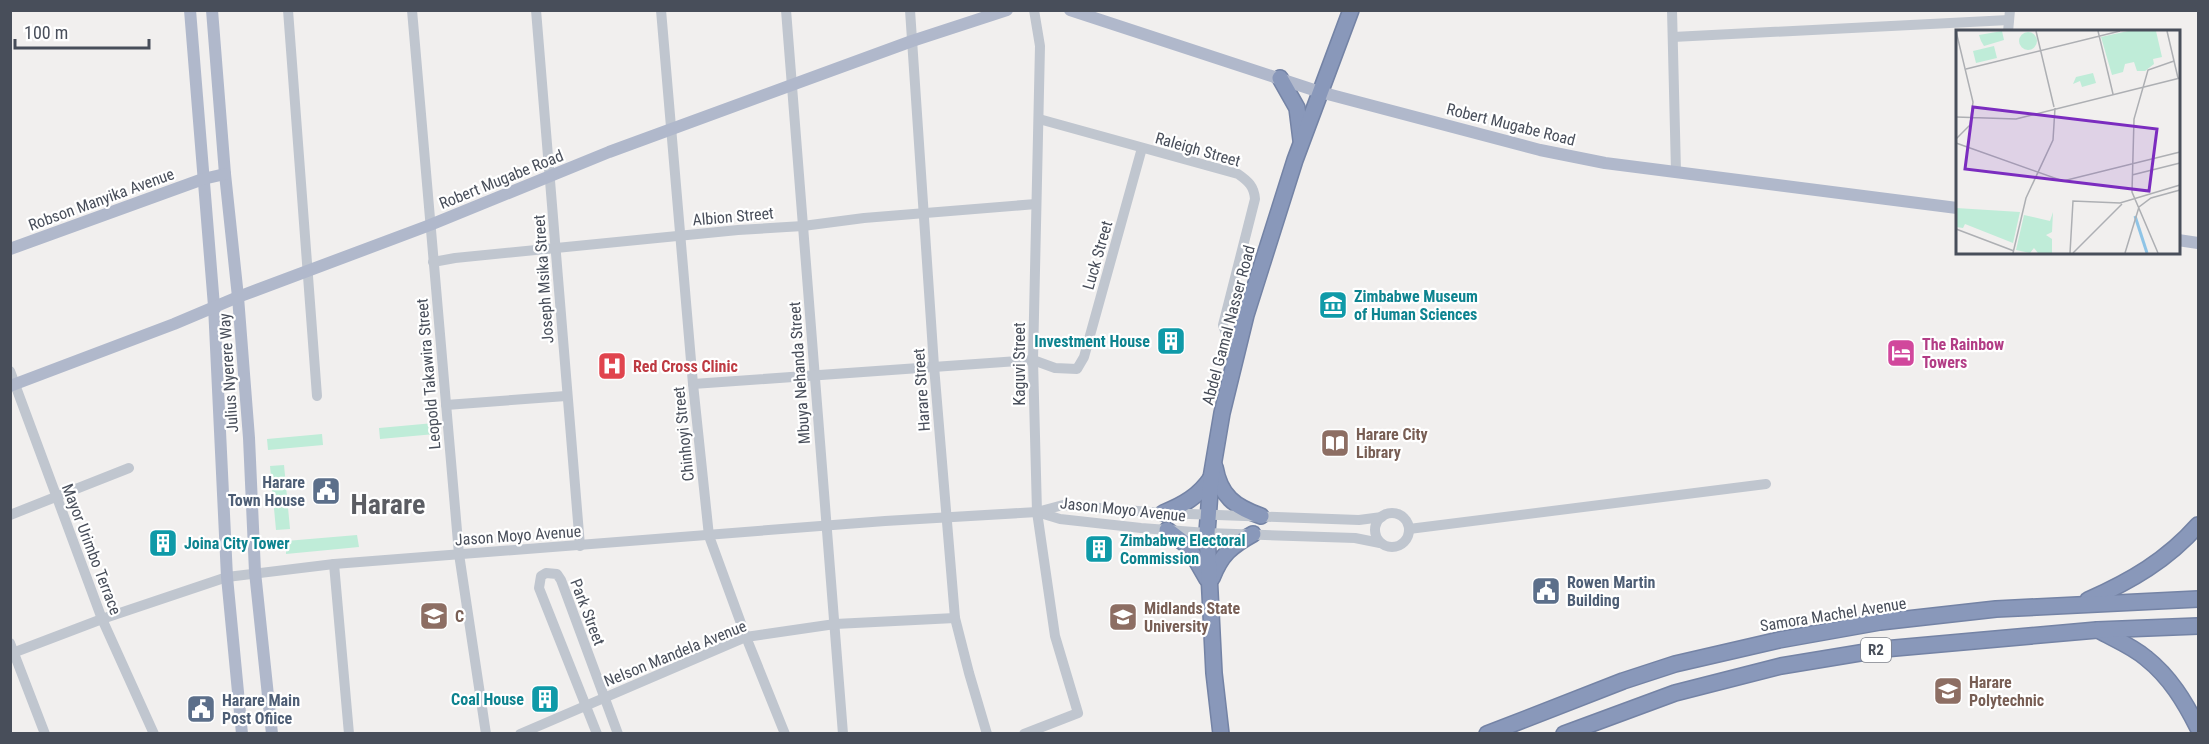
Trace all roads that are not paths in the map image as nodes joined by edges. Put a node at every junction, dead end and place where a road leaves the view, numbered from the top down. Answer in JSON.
{"nodes":[{"id":1,"x":190,"y":10,"type":"edge"},
{"id":2,"x":213,"y":10,"type":"edge"},
{"id":3,"x":288,"y":10,"type":"edge"},
{"id":4,"x":412,"y":10,"type":"edge"},
{"id":5,"x":536,"y":10,"type":"edge"},
{"id":6,"x":661,"y":10,"type":"edge"},
{"id":7,"x":786,"y":10,"type":"edge"},
{"id":8,"x":910,"y":10,"type":"edge"},
{"id":9,"x":1007,"y":10,"type":"edge"},
{"id":10,"x":1034,"y":10,"type":"edge"},
{"id":11,"x":1070,"y":10,"type":"edge"},
{"id":12,"x":1351,"y":10,"type":"edge"},
{"id":13,"x":1672,"y":10,"type":"edge"},
{"id":14,"x":2009,"y":21,"type":"edge"},
{"id":15,"x":1673,"y":37,"type":"junction"},
{"id":16,"x":912,"y":41,"type":"junction"},
{"id":17,"x":1280,"y":78,"type":"junction"},
{"id":18,"x":792,"y":86,"type":"junction"},
{"id":19,"x":1320,"y":92,"type":"junction"},
{"id":20,"x":1039,"y":119,"type":"junction"},
{"id":21,"x":672,"y":130,"type":"junction"},
{"id":22,"x":1301,"y":143,"type":"junction"},
{"id":23,"x":1142,"y":148,"type":"junction"},
{"id":24,"x":1676,"y":172,"type":"junction"},
{"id":25,"x":225,"y":174,"type":"junction"},
{"id":26,"x":550,"y":177,"type":"junction"},
{"id":27,"x":203,"y":179,"type":"junction"},
{"id":28,"x":1036,"y":204,"type":"junction"},
{"id":29,"x":1956,"y":208,"type":"edge"},
{"id":30,"x":924,"y":213,"type":"junction"},
{"id":31,"x":430,"y":225,"type":"junction"},
{"id":32,"x":803,"y":226,"type":"junction"},
{"id":33,"x":680,"y":236,"type":"junction"},
{"id":34,"x":2179,"y":240,"type":"edge"},
{"id":35,"x":2199,"y":243,"type":"edge"},
{"id":36,"x":557,"y":248,"type":"junction"},
{"id":37,"x":10,"y":249,"type":"edge"},
{"id":38,"x":433,"y":262,"type":"junction"},
{"id":39,"x":309,"y":270,"type":"junction"},
{"id":40,"x":238,"y":297,"type":"junction"},
{"id":41,"x":214,"y":306,"type":"junction"},
{"id":42,"x":1238,"y":345,"type":"junction"},
{"id":43,"x":1033,"y":360,"type":"junction"},
{"id":44,"x":934,"y":366,"type":"junction"},
{"id":45,"x":10,"y":371,"type":"edge"},
{"id":46,"x":814,"y":376,"type":"junction"},
{"id":47,"x":693,"y":384,"type":"junction"},
{"id":48,"x":13,"y":385,"type":"edge"},
{"id":49,"x":317,"y":396,"type":"dead end"},
{"id":50,"x":566,"y":396,"type":"junction"},
{"id":51,"x":446,"y":405,"type":"junction"},
{"id":52,"x":1214,"y":462,"type":"junction"},
{"id":53,"x":129,"y":468,"type":"dead end"},
{"id":54,"x":1211,"y":478,"type":"junction"},
{"id":55,"x":1766,"y":484,"type":"dead end"},
{"id":56,"x":57,"y":497,"type":"junction"},
{"id":57,"x":1037,"y":512,"type":"junction"},
{"id":58,"x":1163,"y":513,"type":"junction"},
{"id":59,"x":1208,"y":514,"type":"junction"},
{"id":60,"x":10,"y":515,"type":"edge"},
{"id":61,"x":1261,"y":516,"type":"junction"},
{"id":62,"x":946,"y":517,"type":"junction"},
{"id":63,"x":1382,"y":517,"type":"junction"},
{"id":64,"x":2199,"y":525,"type":"edge"},
{"id":65,"x":826,"y":527,"type":"junction"},
{"id":66,"x":1409,"y":529,"type":"junction"},
{"id":67,"x":1167,"y":530,"type":"junction"},
{"id":68,"x":1207,"y":533,"type":"junction"},
{"id":69,"x":1253,"y":534,"type":"junction"},
{"id":70,"x":709,"y":536,"type":"junction"},
{"id":71,"x":1380,"y":543,"type":"junction"},
{"id":72,"x":580,"y":546,"type":"junction"},
{"id":73,"x":459,"y":554,"type":"junction"},
{"id":74,"x":334,"y":564,"type":"junction"},
{"id":75,"x":255,"y":572,"type":"junction"},
{"id":76,"x":227,"y":577,"type":"junction"},
{"id":77,"x":1210,"y":584,"type":"junction"},
{"id":78,"x":2199,"y":598,"type":"edge"},
{"id":79,"x":2077,"y":604,"type":"junction"},
{"id":80,"x":955,"y":618,"type":"junction"},
{"id":81,"x":102,"y":619,"type":"junction"},
{"id":82,"x":836,"y":624,"type":"junction"},
{"id":83,"x":2199,"y":626,"type":"edge"},
{"id":84,"x":2097,"y":630,"type":"junction"},
{"id":85,"x":746,"y":637,"type":"junction"},
{"id":86,"x":11,"y":650,"type":"edge"},
{"id":87,"x":604,"y":698,"type":"junction"},
{"id":88,"x":586,"y":706,"type":"junction"},
{"id":89,"x":2199,"y":728,"type":"edge"},
{"id":90,"x":1221,"y":732,"type":"edge"},
{"id":91,"x":45,"y":734,"type":"edge"},
{"id":92,"x":154,"y":734,"type":"edge"},
{"id":93,"x":242,"y":734,"type":"edge"},
{"id":94,"x":272,"y":734,"type":"edge"},
{"id":95,"x":349,"y":734,"type":"edge"},
{"id":96,"x":486,"y":734,"type":"edge"},
{"id":97,"x":520,"y":734,"type":"edge"},
{"id":98,"x":597,"y":734,"type":"edge"},
{"id":99,"x":618,"y":734,"type":"edge"},
{"id":100,"x":785,"y":734,"type":"edge"},
{"id":101,"x":843,"y":734,"type":"edge"},
{"id":102,"x":987,"y":734,"type":"edge"},
{"id":103,"x":1024,"y":734,"type":"edge"},
{"id":104,"x":1487,"y":734,"type":"edge"},
{"id":105,"x":1564,"y":734,"type":"edge"}],
"edges":[{"from":1,"to":27,"type":"main road","name":"Julius Nyerere Way"},
{"from":2,"to":25,"type":"main road","name":"Julius Nyerere Way"},
{"from":3,"to":39,"type":"street"},
{"from":4,"to":31,"type":"street","name":"Leopold Takawira Street"},
{"from":5,"to":26,"type":"street","name":"Joseph Msika Street"},
{"from":6,"to":21,"type":"street","name":"Chinhoyi Street"},
{"from":7,"to":18,"type":"street","name":"Mbuya Nehanda Street"},
{"from":8,"to":16,"type":"street"},
{"from":9,"to":16,"type":"main road","name":"Robert Mugabe Road"},
{"from":10,"to":20,"type":"street","name":"Kaguvi Street"},
{"from":11,"to":17,"type":"main road","name":"Robert Mugabe Road"},
{"from":12,"to":19,"type":"highway","name":"Abdel Gamal Nasser Road"},
{"from":13,"to":15,"type":"street"},
{"from":14,"to":15,"type":"street"},
{"from":15,"to":24,"type":"street"},
{"from":16,"to":18,"type":"main road","name":"Robert Mugabe Road"},
{"from":16,"to":30,"type":"street","name":"Harare Street"},
{"from":17,"to":19,"type":"main road","name":"Robert Mugabe Road"},
{"from":17,"to":22,"type":"highway"},
{"from":18,"to":21,"type":"main road","name":"Robert Mugabe Road"},
{"from":18,"to":32,"type":"street","name":"Mbuya Nehanda Street"},
{"from":19,"to":22,"type":"highway","name":"Abdel Gamal Nasser Road"},
{"from":19,"to":24,"type":"main road","name":"Robert Mugabe Road"},
{"from":20,"to":23,"type":"street","name":"Raleigh Street"},
{"from":20,"to":28,"type":"street","name":"Kaguvi Street"},
{"from":21,"to":26,"type":"main road","name":"Robert Mugabe Road"},
{"from":21,"to":33,"type":"street","name":"Chinhoyi Street"},
{"from":22,"to":42,"type":"highway","name":"Abdel Gamal Nasser Road"},
{"from":23,"to":42,"type":"street","name":"Raleigh Street"},
{"from":23,"to":43,"type":"street","name":"Luck Street"},
{"from":24,"to":29,"type":"main road","name":"Robert Mugabe Road"},
{"from":25,"to":27,"type":"main road","name":"Robson Manyika Avenue"},
{"from":25,"to":40,"type":"main road","name":"Julius Nyerere Way"},
{"from":26,"to":31,"type":"main road","name":"Robert Mugabe Road"},
{"from":26,"to":36,"type":"street","name":"Joseph Msika Street"},
{"from":27,"to":37,"type":"main road","name":"Robson Manyika Avenue"},
{"from":27,"to":41,"type":"main road","name":"Julius Nyerere Way"},
{"from":28,"to":30,"type":"street","name":"Albion Street"},
{"from":28,"to":43,"type":"street","name":"Kaguvi Street"},
{"from":30,"to":32,"type":"street","name":"Albion Street"},
{"from":30,"to":44,"type":"street","name":"Harare Street"},
{"from":31,"to":38,"type":"street","name":"Leopold Takawira Street"},
{"from":31,"to":39,"type":"main road","name":"Robert Mugabe Road"},
{"from":32,"to":33,"type":"street","name":"Albion Street"},
{"from":32,"to":46,"type":"street","name":"Mbuya Nehanda Street"},
{"from":33,"to":36,"type":"street","name":"Albion Street"},
{"from":33,"to":47,"type":"street","name":"Chinhoyi Street"},
{"from":34,"to":35,"type":"main road"},
{"from":36,"to":38,"type":"street","name":"Albion Street"},
{"from":36,"to":50,"type":"street","name":"Joseph Msika Street"},
{"from":38,"to":51,"type":"street","name":"Leopold Takawira Street"},
{"from":39,"to":40,"type":"main road","name":"Robert Mugabe Road"},
{"from":39,"to":49,"type":"street"},
{"from":40,"to":41,"type":"main road","name":"Robert Mugabe Road"},
{"from":40,"to":75,"type":"main road","name":"Julius Nyerere Way"},
{"from":41,"to":48,"type":"main road","name":"Robert Mugabe Road"},
{"from":41,"to":76,"type":"main road","name":"Julius Nyerere Way"},
{"from":42,"to":52,"type":"highway","name":"Abdel Gamal Nasser Road"},
{"from":43,"to":44,"type":"street"},
{"from":43,"to":57,"type":"street","name":"Kaguvi Street"},
{"from":44,"to":46,"type":"street"},
{"from":44,"to":62,"type":"street","name":"Harare Street"},
{"from":45,"to":48,"type":"street","name":"Mayor Urimbo Terrace"},
{"from":46,"to":47,"type":"street"},
{"from":46,"to":65,"type":"street","name":"Mbuya Nehanda Street"},
{"from":47,"to":70,"type":"street","name":"Chinhoyi Street"},
{"from":48,"to":56,"type":"street","name":"Mayor Urimbo Terrace"},
{"from":50,"to":51,"type":"street"},
{"from":50,"to":72,"type":"street","name":"Joseph Msika Street"},
{"from":51,"to":73,"type":"street","name":"Leopold Takawira Street"},
{"from":52,"to":54,"type":"highway","name":"Abdel Gamal Nasser Road"},
{"from":52,"to":61,"type":"highway"},
{"from":53,"to":56,"type":"street"},
{"from":54,"to":58,"type":"highway"},
{"from":54,"to":59,"type":"highway","name":"Abdel Gamal Nasser Road"},
{"from":55,"to":66,"type":"street"},
{"from":56,"to":60,"type":"street"},
{"from":56,"to":81,"type":"street","name":"Mayor Urimbo Terrace"},
{"from":57,"to":58,"type":"street","name":"Jason Moyo Avenue"},
{"from":57,"to":62,"type":"street","name":"Jason Moyo Avenue"},
{"from":57,"to":67,"type":"street","name":"Jason Moyo Avenue"},
{"from":57,"to":103,"type":"street","name":"Kaguvi Street"},
{"from":58,"to":59,"type":"street","name":"Jason Moyo Avenue"},
{"from":59,"to":61,"type":"street","name":"Jason Moyo Avenue"},
{"from":59,"to":68,"type":"highway","name":"Abdel Gamal Nasser Road"},
{"from":61,"to":63,"type":"street","name":"Jason Moyo Avenue"},
{"from":62,"to":65,"type":"street","name":"Jason Moyo Avenue"},
{"from":62,"to":80,"type":"street","name":"Harare Street"},
{"from":63,"to":66,"type":"street"},
{"from":63,"to":71,"type":"street"},
{"from":64,"to":79,"type":"highway"},
{"from":65,"to":70,"type":"street","name":"Jason Moyo Avenue"},
{"from":65,"to":82,"type":"street","name":"Mbuya Nehanda Street"},
{"from":66,"to":71,"type":"street"},
{"from":67,"to":68,"type":"street","name":"Jason Moyo Avenue"},
{"from":67,"to":77,"type":"highway"},
{"from":68,"to":69,"type":"street","name":"Jason Moyo Avenue"},
{"from":68,"to":77,"type":"highway","name":"Abdel Gamal Nasser Road"},
{"from":69,"to":71,"type":"street","name":"Jason Moyo Avenue"},
{"from":69,"to":77,"type":"highway"},
{"from":70,"to":72,"type":"street","name":"Jason Moyo Avenue"},
{"from":70,"to":85,"type":"street","name":"Chinhoyi Street"},
{"from":72,"to":73,"type":"street","name":"Jason Moyo Avenue"},
{"from":73,"to":74,"type":"street","name":"Jason Moyo Avenue"},
{"from":73,"to":96,"type":"street","name":"Leopold Takawira Street"},
{"from":74,"to":75,"type":"street","name":"Jason Moyo Avenue"},
{"from":74,"to":95,"type":"street"},
{"from":75,"to":76,"type":"street","name":"Jason Moyo Avenue"},
{"from":75,"to":94,"type":"main road","name":"Julius Nyerere Way"},
{"from":76,"to":81,"type":"street","name":"Jason Moyo Avenue"},
{"from":76,"to":93,"type":"main road","name":"Julius Nyerere Way"},
{"from":77,"to":90,"type":"highway","name":"Abdel Gamal Nasser Road"},
{"from":78,"to":79,"type":"highway","name":"Samora Machel Avenue","number":"R2"},
{"from":79,"to":104,"type":"highway","name":"Samora Machel Avenue","number":"R2"},
{"from":80,"to":82,"type":"street","name":"Nelson Mandela Avenue"},
{"from":80,"to":102,"type":"street","name":"Harare Street"},
{"from":81,"to":86,"type":"street","name":"Jason Moyo Avenue"},
{"from":81,"to":92,"type":"street","name":"Mayor Urimbo Terrace"},
{"from":82,"to":85,"type":"street","name":"Nelson Mandela Avenue"},
{"from":82,"to":101,"type":"street","name":"Mbuya Nehanda Street"},
{"from":83,"to":84,"type":"highway","number":"R2"},
{"from":84,"to":89,"type":"highway"},
{"from":84,"to":105,"type":"highway","number":"R2"},
{"from":85,"to":87,"type":"street","name":"Nelson Mandela Avenue"},
{"from":85,"to":100,"type":"street","name":"Chinhoyi Street"},
{"from":86,"to":91,"type":"street"},
{"from":87,"to":88,"type":"street","name":"Nelson Mandela Avenue"},
{"from":87,"to":88,"type":"street","name":"Park Street"},
{"from":87,"to":99,"type":"street","name":"Park Street"},
{"from":88,"to":97,"type":"street","name":"Nelson Mandela Avenue"},
{"from":88,"to":98,"type":"street","name":"Park Street"}]}
